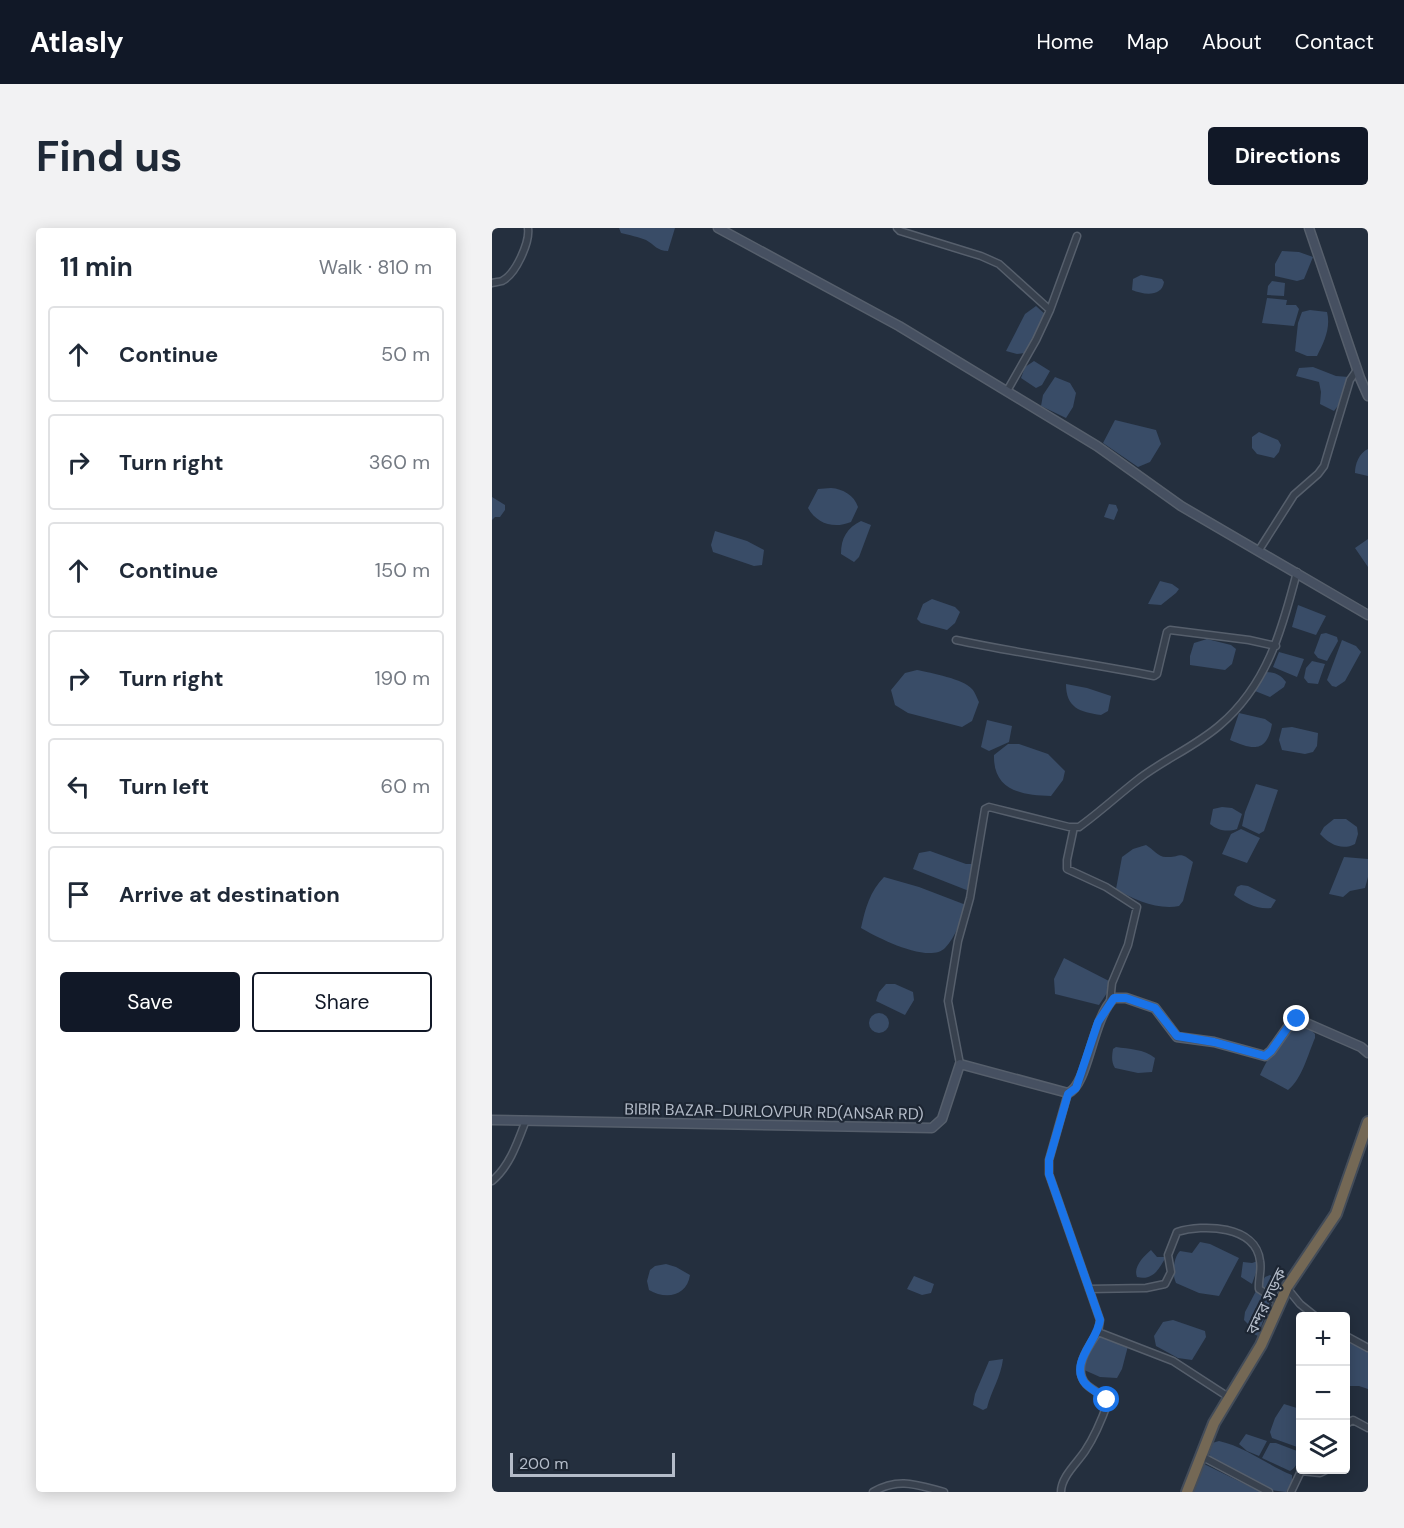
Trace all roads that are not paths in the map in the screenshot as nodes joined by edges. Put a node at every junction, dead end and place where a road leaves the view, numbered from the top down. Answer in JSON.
{"nodes":[{"id":1,"x":528,"y":228,"type":"edge"},
{"id":2,"x":718,"y":228,"type":"edge"},
{"id":3,"x":897,"y":228,"type":"edge"},
{"id":4,"x":1309,"y":228,"type":"edge"},
{"id":5,"x":1077,"y":236,"type":"dead end"},
{"id":6,"x":492,"y":283,"type":"edge"},
{"id":7,"x":1050,"y":310,"type":"junction"},
{"id":8,"x":1361,"y":375,"type":"edge"},
{"id":9,"x":1007,"y":391,"type":"junction"},
{"id":10,"x":1368,"y":396,"type":"edge"},
{"id":11,"x":1259,"y":550,"type":"junction"},
{"id":12,"x":1297,"y":572,"type":"junction"},
{"id":13,"x":1368,"y":615,"type":"edge"},
{"id":14,"x":956,"y":640,"type":"dead end"},
{"id":15,"x":1276,"y":646,"type":"junction"},
{"id":16,"x":1074,"y":827,"type":"junction"},
{"id":17,"x":1110,"y":1002,"type":"junction"},
{"id":18,"x":1368,"y":1053,"type":"edge"},
{"id":19,"x":960,"y":1064,"type":"junction"},
{"id":20,"x":1068,"y":1094,"type":"junction"},
{"id":21,"x":492,"y":1120,"type":"edge"},
{"id":22,"x":526,"y":1120,"type":"junction"},
{"id":23,"x":1368,"y":1122,"type":"edge"},
{"id":24,"x":492,"y":1181,"type":"edge"},
{"id":25,"x":1287,"y":1287,"type":"junction"},
{"id":26,"x":1089,"y":1289,"type":"junction"},
{"id":27,"x":1279,"y":1302,"type":"junction"},
{"id":28,"x":1310,"y":1312,"type":"edge"},
{"id":29,"x":1098,"y":1332,"type":"junction"},
{"id":30,"x":1350,"y":1338,"type":"edge"},
{"id":31,"x":1368,"y":1348,"type":"edge"},
{"id":32,"x":1230,"y":1398,"type":"junction"},
{"id":33,"x":1350,"y":1422,"type":"edge"},
{"id":34,"x":1368,"y":1428,"type":"edge"},
{"id":35,"x":1201,"y":1456,"type":"junction"},
{"id":36,"x":1300,"y":1474,"type":"edge"},
{"id":37,"x":873,"y":1492,"type":"edge"},
{"id":38,"x":944,"y":1492,"type":"edge"},
{"id":39,"x":1061,"y":1492,"type":"edge"},
{"id":40,"x":1187,"y":1492,"type":"edge"},
{"id":41,"x":1269,"y":1492,"type":"edge"},
{"id":42,"x":1291,"y":1492,"type":"edge"}],
"edges":[{"from":1,"to":6,"type":"street"},
{"from":2,"to":9,"type":"street"},
{"from":3,"to":7,"type":"street"},
{"from":4,"to":8,"type":"street"},
{"from":5,"to":7,"type":"street"},
{"from":7,"to":9,"type":"street"},
{"from":8,"to":10,"type":"street"},
{"from":8,"to":11,"type":"street"},
{"from":9,"to":11,"type":"street"},
{"from":11,"to":12,"type":"street"},
{"from":12,"to":13,"type":"street"},
{"from":12,"to":15,"type":"street"},
{"from":14,"to":15,"type":"street"},
{"from":15,"to":16,"type":"street"},
{"from":16,"to":17,"type":"street"},
{"from":16,"to":19,"type":"street"},
{"from":17,"to":18,"type":"street"},
{"from":17,"to":20,"type":"street"},
{"from":19,"to":20,"type":"street"},
{"from":19,"to":22,"type":"street","name":"BIBIR BAZAR-DURLOVPUR RD(ANSAR RD)"},
{"from":20,"to":26,"type":"street"},
{"from":21,"to":22,"type":"street","name":"BIBIR BAZAR-DURLOVPUR RD(ANSAR RD)"},
{"from":22,"to":24,"type":"street"},
{"from":23,"to":25,"type":"highway","name":"বন্দর সড়ক"},
{"from":25,"to":27,"type":"highway","name":"বন্দর সড়ক"},
{"from":25,"to":28,"type":"street"},
{"from":26,"to":27,"type":"street"},
{"from":26,"to":29,"type":"street"},
{"from":27,"to":32,"type":"highway","name":"বন্দর সড়ক"},
{"from":29,"to":32,"type":"street"},
{"from":29,"to":39,"type":"street"},
{"from":30,"to":31,"type":"street"},
{"from":32,"to":35,"type":"highway","name":"বন্দর সড়ক"},
{"from":33,"to":34,"type":"street"},
{"from":35,"to":40,"type":"highway","name":"বন্দর সড়ক"},
{"from":35,"to":41,"type":"street"},
{"from":36,"to":42,"type":"street"},
{"from":37,"to":38,"type":"street"}]}
